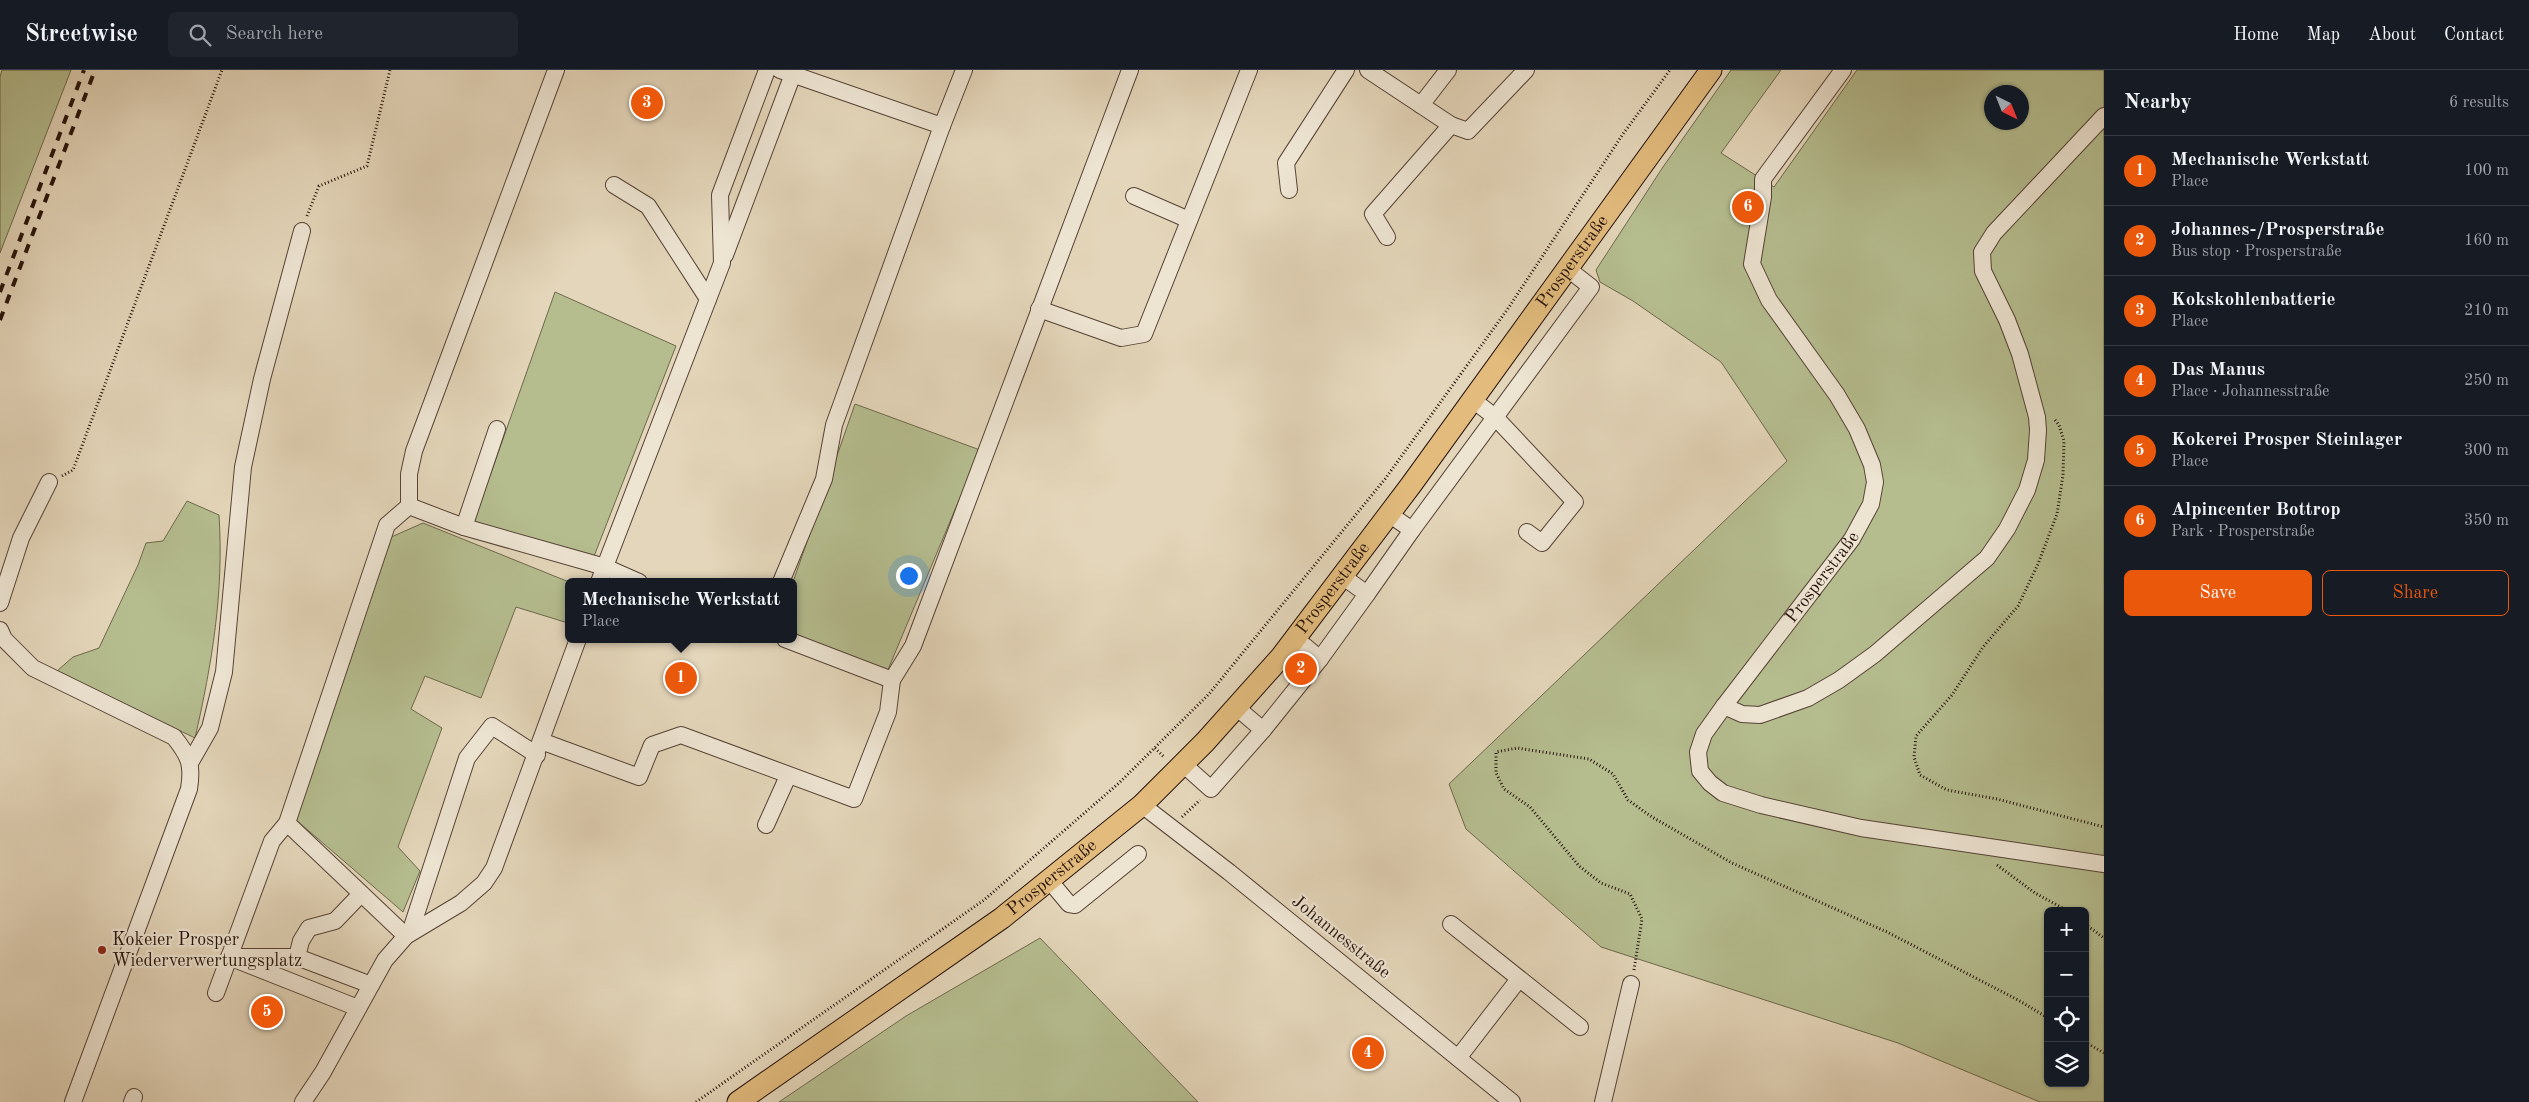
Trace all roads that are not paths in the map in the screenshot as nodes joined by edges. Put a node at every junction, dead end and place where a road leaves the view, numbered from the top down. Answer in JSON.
{"nodes":[{"id":1,"x":556,"y":70,"type":"edge"},
{"id":2,"x":767,"y":70,"type":"edge"},
{"id":3,"x":964,"y":70,"type":"edge"},
{"id":4,"x":1130,"y":70,"type":"edge"},
{"id":5,"x":1249,"y":70,"type":"edge"},
{"id":6,"x":1346,"y":70,"type":"edge"},
{"id":7,"x":1368,"y":70,"type":"edge"},
{"id":8,"x":1448,"y":70,"type":"edge"},
{"id":9,"x":1526,"y":70,"type":"edge"},
{"id":10,"x":1711,"y":70,"type":"edge"},
{"id":11,"x":1843,"y":70,"type":"edge"},
{"id":12,"x":786,"y":72,"type":"edge"},
{"id":13,"x":1421,"y":105,"type":"junction"},
{"id":14,"x":2104,"y":116,"type":"edge"},
{"id":15,"x":1450,"y":125,"type":"junction"},
{"id":16,"x":942,"y":126,"type":"junction"},
{"id":17,"x":614,"y":184,"type":"dead end"},
{"id":18,"x":1289,"y":190,"type":"dead end"},
{"id":19,"x":1134,"y":196,"type":"dead end"},
{"id":20,"x":1190,"y":220,"type":"junction"},
{"id":21,"x":302,"y":231,"type":"road end"},
{"id":22,"x":1387,"y":237,"type":"dead end"},
{"id":23,"x":722,"y":263,"type":"junction"},
{"id":24,"x":1568,"y":269,"type":"junction"},
{"id":25,"x":708,"y":299,"type":"junction"},
{"id":26,"x":1040,"y":309,"type":"junction"},
{"id":27,"x":1473,"y":400,"type":"junction"},
{"id":28,"x":1495,"y":417,"type":"junction"},
{"id":29,"x":496,"y":429,"type":"dead end"},
{"id":30,"x":49,"y":482,"type":"road end"},
{"id":31,"x":409,"y":506,"type":"junction"},
{"id":32,"x":1389,"y":514,"type":"junction"},
{"id":33,"x":464,"y":527,"type":"junction"},
{"id":34,"x":1412,"y":530,"type":"junction"},
{"id":35,"x":1527,"y":532,"type":"dead end"},
{"id":36,"x":602,"y":574,"type":"edge"},
{"id":37,"x":1342,"y":576,"type":"junction"},
{"id":38,"x":620,"y":578,"type":"edge"},
{"id":39,"x":783,"y":578,"type":"edge"},
{"id":40,"x":1366,"y":594,"type":"junction"},
{"id":41,"x":0,"y":603,"type":"edge"},
{"id":42,"x":0,"y":630,"type":"edge"},
{"id":43,"x":1295,"y":638,"type":"junction"},
{"id":44,"x":577,"y":643,"type":"edge"},
{"id":45,"x":795,"y":643,"type":"edge"},
{"id":46,"x":1320,"y":659,"type":"junction"},
{"id":47,"x":892,"y":680,"type":"junction"},
{"id":48,"x":1724,"y":706,"type":"junction"},
{"id":49,"x":1236,"y":707,"type":"junction"},
{"id":50,"x":1263,"y":730,"type":"junction"},
{"id":51,"x":539,"y":748,"type":"junction"},
{"id":52,"x":190,"y":763,"type":"junction"},
{"id":53,"x":1183,"y":764,"type":"junction"},
{"id":54,"x":788,"y":776,"type":"junction"},
{"id":55,"x":1142,"y":805,"type":"junction"},
{"id":56,"x":287,"y":824,"type":"junction"},
{"id":57,"x":766,"y":825,"type":"dead end"},
{"id":58,"x":1138,"y":854,"type":"dead end"},
{"id":59,"x":2104,"y":864,"type":"edge"},
{"id":60,"x":1049,"y":880,"type":"junction"},
{"id":61,"x":362,"y":894,"type":"junction"},
{"id":62,"x":1451,"y":924,"type":"dead end"},
{"id":63,"x":408,"y":935,"type":"junction"},
{"id":64,"x":229,"y":957,"type":"junction"},
{"id":65,"x":297,"y":957,"type":"junction"},
{"id":66,"x":1519,"y":979,"type":"junction"},
{"id":67,"x":1631,"y":984,"type":"road end"},
{"id":68,"x":371,"y":985,"type":"junction"},
{"id":69,"x":216,"y":993,"type":"dead end"},
{"id":70,"x":358,"y":1008,"type":"junction"},
{"id":71,"x":1580,"y":1026,"type":"dead end"},
{"id":72,"x":1458,"y":1058,"type":"junction"},
{"id":73,"x":747,"y":1099,"type":"edge"},
{"id":74,"x":73,"y":1102,"type":"edge"},
{"id":75,"x":303,"y":1102,"type":"edge"},
{"id":76,"x":1512,"y":1102,"type":"edge"},
{"id":77,"x":1603,"y":1102,"type":"edge"}],
"edges":[{"from":1,"to":31,"type":"street"},
{"from":2,"to":23,"type":"street"},
{"from":3,"to":16,"type":"street"},
{"from":4,"to":26,"type":"street"},
{"from":5,"to":20,"type":"street"},
{"from":6,"to":18,"type":"street"},
{"from":7,"to":13,"type":"street"},
{"from":8,"to":13,"type":"street"},
{"from":9,"to":15,"type":"street"},
{"from":10,"to":24,"type":"main road","name":"Prosperstraße"},
{"from":11,"to":48,"type":"street","name":"Prosperstraße"},
{"from":12,"to":16,"type":"street"},
{"from":12,"to":23,"type":"street"},
{"from":13,"to":15,"type":"street"},
{"from":14,"to":48,"type":"street"},
{"from":15,"to":22,"type":"street"},
{"from":16,"to":39,"type":"street"},
{"from":17,"to":25,"type":"street"},
{"from":19,"to":20,"type":"street"},
{"from":20,"to":26,"type":"street"},
{"from":21,"to":52,"type":"street"},
{"from":23,"to":25,"type":"street"},
{"from":24,"to":27,"type":"main road","name":"Prosperstraße"},
{"from":24,"to":28,"type":"street"},
{"from":25,"to":36,"type":"street"},
{"from":26,"to":47,"type":"street"},
{"from":27,"to":28,"type":"street"},
{"from":27,"to":32,"type":"main road","name":"Prosperstraße"},
{"from":28,"to":34,"type":"street"},
{"from":28,"to":35,"type":"street"},
{"from":29,"to":33,"type":"street"},
{"from":30,"to":41,"type":"street"},
{"from":31,"to":33,"type":"street"},
{"from":31,"to":56,"type":"street"},
{"from":32,"to":34,"type":"street"},
{"from":32,"to":37,"type":"main road","name":"Prosperstraße"},
{"from":33,"to":36,"type":"street"},
{"from":34,"to":40,"type":"street"},
{"from":36,"to":38,"type":"street"},
{"from":37,"to":40,"type":"street"},
{"from":37,"to":43,"type":"main road","name":"Prosperstraße"},
{"from":40,"to":46,"type":"street"},
{"from":42,"to":52,"type":"street"},
{"from":43,"to":46,"type":"street"},
{"from":43,"to":49,"type":"main road","name":"Prosperstraße"},
{"from":44,"to":51,"type":"street"},
{"from":45,"to":47,"type":"street"},
{"from":46,"to":50,"type":"street"},
{"from":47,"to":54,"type":"street"},
{"from":48,"to":59,"type":"street","name":"Prosperstraße"},
{"from":49,"to":50,"type":"street"},
{"from":49,"to":53,"type":"main road","name":"Prosperstraße"},
{"from":50,"to":53,"type":"street"},
{"from":51,"to":54,"type":"street"},
{"from":51,"to":63,"type":"street"},
{"from":51,"to":63,"type":"street"},
{"from":52,"to":74,"type":"street"},
{"from":53,"to":55,"type":"main road","name":"Prosperstraße"},
{"from":54,"to":57,"type":"street"},
{"from":55,"to":60,"type":"main road","name":"Prosperstraße"},
{"from":55,"to":72,"type":"street","name":"Johannesstraße"},
{"from":56,"to":61,"type":"street"},
{"from":56,"to":64,"type":"street"},
{"from":58,"to":60,"type":"street"},
{"from":60,"to":73,"type":"main road","name":"Prosperstraße"},
{"from":61,"to":63,"type":"street"},
{"from":61,"to":65,"type":"street"},
{"from":62,"to":66,"type":"street"},
{"from":63,"to":68,"type":"street"},
{"from":64,"to":65,"type":"street"},
{"from":64,"to":69,"type":"street"},
{"from":64,"to":70,"type":"street"},
{"from":65,"to":68,"type":"street"},
{"from":66,"to":71,"type":"street"},
{"from":66,"to":72,"type":"street"},
{"from":67,"to":77,"type":"street"},
{"from":68,"to":70,"type":"street"},
{"from":70,"to":75,"type":"street"},
{"from":72,"to":76,"type":"street","name":"Johannesstraße"}]}
